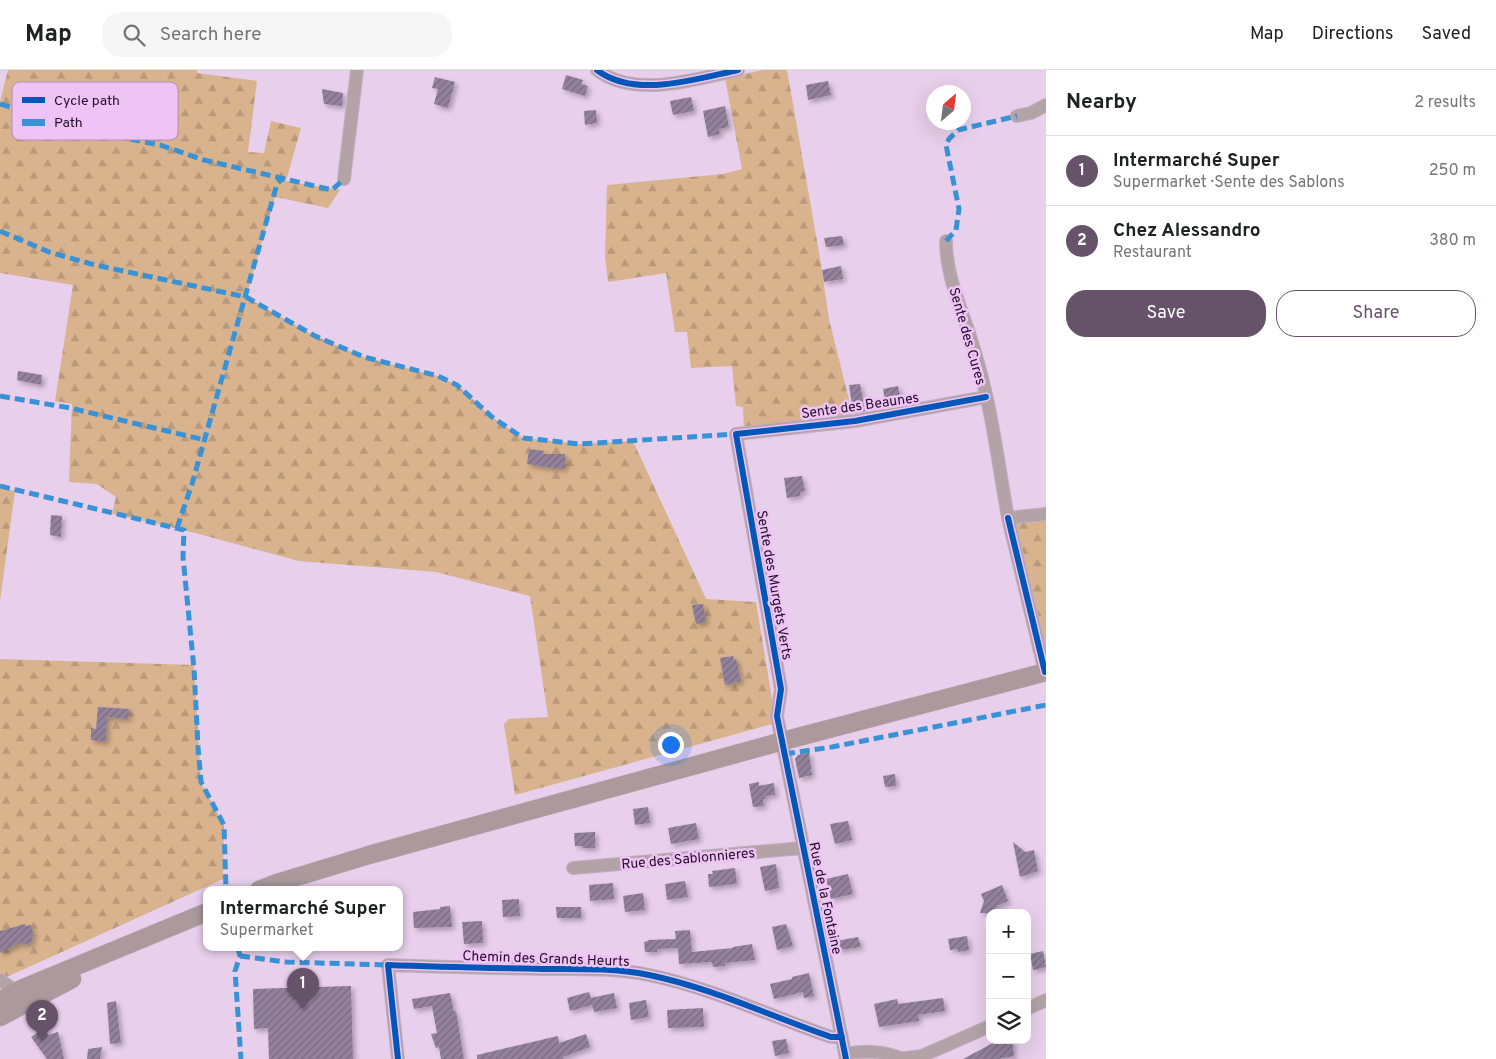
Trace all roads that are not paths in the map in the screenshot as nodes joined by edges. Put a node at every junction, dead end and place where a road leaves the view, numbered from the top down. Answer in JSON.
{"nodes":[{"id":1,"x":357,"y":70,"type":"edge"},
{"id":2,"x":596,"y":70,"type":"edge"},
{"id":3,"x":738,"y":70,"type":"edge"},
{"id":4,"x":1046,"y":105,"type":"edge"},
{"id":5,"x":1017,"y":116,"type":"dead end"},
{"id":6,"x":344,"y":179,"type":"dead end"},
{"id":7,"x":946,"y":241,"type":"dead end"},
{"id":8,"x":986,"y":396,"type":"junction"},
{"id":9,"x":736,"y":434,"type":"joint"},
{"id":10,"x":1046,"y":514,"type":"edge"},
{"id":11,"x":1008,"y":518,"type":"junction"},
{"id":12,"x":1046,"y":672,"type":"edge"},
{"id":13,"x":783,"y":741,"type":"junction"},
{"id":14,"x":803,"y":848,"type":"junction"},
{"id":15,"x":573,"y":868,"type":"dead end"},
{"id":16,"x":270,"y":886,"type":"edge"},
{"id":17,"x":203,"y":914,"type":"edge"},
{"id":18,"x":162,"y":931,"type":"junction"},
{"id":19,"x":0,"y":980,"type":"edge"},
{"id":20,"x":6,"y":997,"type":"edge"},
{"id":21,"x":1046,"y":1000,"type":"edge"},
{"id":22,"x":1031,"y":1007,"type":"edge"},
{"id":23,"x":0,"y":1017,"type":"edge"},
{"id":24,"x":986,"y":1028,"type":"edge"},
{"id":25,"x":842,"y":1037,"type":"junction"},
{"id":26,"x":846,"y":1056,"type":"edge"},
{"id":27,"x":931,"y":1056,"type":"edge"},
{"id":28,"x":398,"y":1059,"type":"edge"},
{"id":29,"x":899,"y":1059,"type":"edge"}],
"edges":[{"from":1,"to":6,"type":"street"},
{"from":2,"to":3,"type":"street"},
{"from":4,"to":5,"type":"street"},
{"from":7,"to":8,"type":"street","name":"Sente des Cures"},
{"from":8,"to":9,"type":"street","name":"Sente des Beaunes"},
{"from":8,"to":11,"type":"street","name":"Sente des Cures"},
{"from":9,"to":13,"type":"street","name":"Sente des Murgets Verts"},
{"from":10,"to":11,"type":"street"},
{"from":11,"to":12,"type":"street","name":"Sente des Cures"},
{"from":12,"to":13,"type":"main road"},
{"from":13,"to":14,"type":"street","name":"Rue de la Fontaine"},
{"from":13,"to":16,"type":"main road"},
{"from":14,"to":15,"type":"street","name":"Rue des Sablonnieres"},
{"from":14,"to":25,"type":"street","name":"Rue de la Fontaine"},
{"from":17,"to":18,"type":"main road"},
{"from":18,"to":20,"type":"main road"},
{"from":18,"to":23,"type":"main road"},
{"from":19,"to":20,"type":"street"},
{"from":21,"to":22,"type":"street"},
{"from":24,"to":27,"type":"street"},
{"from":25,"to":26,"type":"street","name":"Rue de la Fontaine"},
{"from":25,"to":28,"type":"street","name":"Chemin des Grands Heurts"},
{"from":26,"to":29,"type":"street"},
{"from":27,"to":29,"type":"street"}]}
